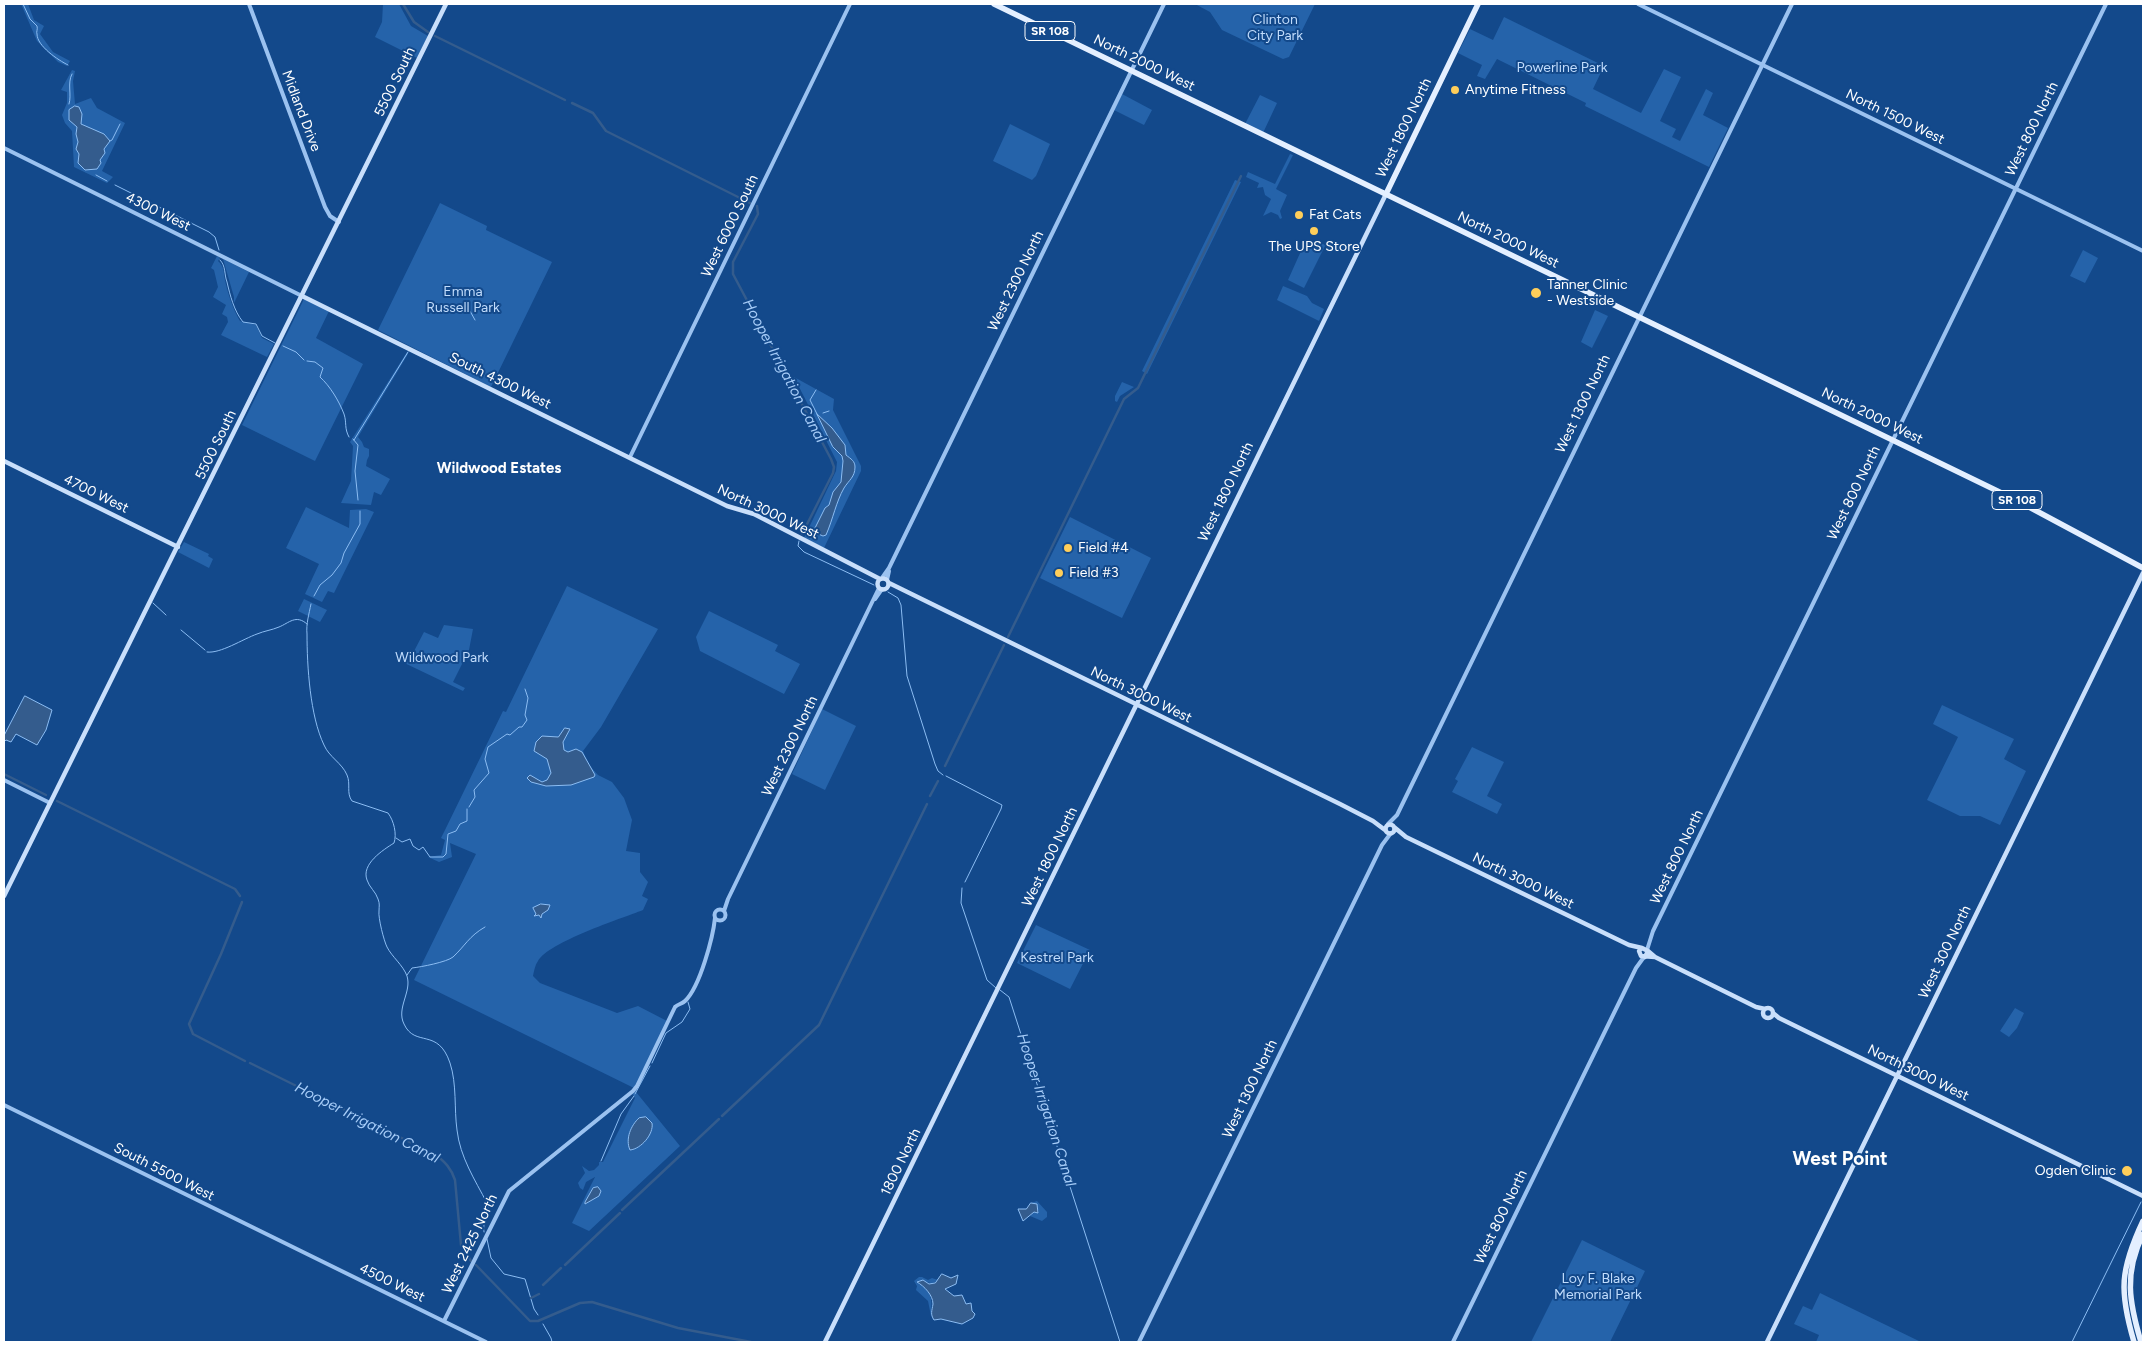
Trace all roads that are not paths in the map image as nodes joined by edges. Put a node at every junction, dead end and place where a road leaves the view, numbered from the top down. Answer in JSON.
{"nodes":[{"id":1,"x":249,"y":4,"type":"edge"},
{"id":2,"x":446,"y":4,"type":"edge"},
{"id":3,"x":850,"y":4,"type":"edge"},
{"id":4,"x":994,"y":4,"type":"edge"},
{"id":5,"x":1164,"y":4,"type":"edge"},
{"id":6,"x":1478,"y":4,"type":"edge"},
{"id":7,"x":1638,"y":4,"type":"edge"},
{"id":8,"x":1792,"y":4,"type":"edge"},
{"id":9,"x":2106,"y":4,"type":"edge"},
{"id":10,"x":1762,"y":65,"type":"junction"},
{"id":11,"x":1131,"y":70,"type":"junction"},
{"id":12,"x":4,"y":148,"type":"edge"},
{"id":13,"x":2016,"y":188,"type":"junction"},
{"id":14,"x":1386,"y":194,"type":"junction"},
{"id":15,"x":339,"y":222,"type":"junction"},
{"id":16,"x":2143,"y":251,"type":"edge"},
{"id":17,"x":302,"y":296,"type":"junction"},
{"id":18,"x":1638,"y":317,"type":"junction"},
{"id":19,"x":1893,"y":440,"type":"junction"},
{"id":20,"x":630,"y":457,"type":"junction"},
{"id":21,"x":4,"y":461,"type":"edge"},
{"id":22,"x":687,"y":486,"type":"joint"},
{"id":23,"x":178,"y":547,"type":"junction"},
{"id":24,"x":2143,"y":568,"type":"edge"},
{"id":25,"x":2143,"y":573,"type":"edge"},
{"id":26,"x":883,"y":584,"type":"junction"},
{"id":27,"x":1138,"y":705,"type":"junction"},
{"id":28,"x":4,"y":780,"type":"edge"},
{"id":29,"x":50,"y":803,"type":"junction"},
{"id":30,"x":1396,"y":814,"type":"junction"},
{"id":31,"x":1374,"y":821,"type":"junction"},
{"id":32,"x":1388,"y":824,"type":"junction"},
{"id":33,"x":1394,"y":827,"type":"junction"},
{"id":34,"x":1385,"y":831,"type":"junction"},
{"id":35,"x":1391,"y":833,"type":"junction"},
{"id":36,"x":1406,"y":837,"type":"junction"},
{"id":37,"x":1382,"y":845,"type":"junction"},
{"id":38,"x":4,"y":896,"type":"edge"},
{"id":39,"x":722,"y":911,"type":"junction"},
{"id":40,"x":715,"y":918,"type":"junction"},
{"id":41,"x":720,"y":921,"type":"junction"},
{"id":42,"x":714,"y":929,"type":"junction"},
{"id":43,"x":1629,"y":945,"type":"junction"},
{"id":44,"x":1645,"y":949,"type":"junction"},
{"id":45,"x":1642,"y":956,"type":"junction"},
{"id":46,"x":1655,"y":958,"type":"junction"},
{"id":47,"x":998,"y":989,"type":"joint"},
{"id":48,"x":1764,"y":1011,"type":"junction"},
{"id":49,"x":1771,"y":1015,"type":"junction"},
{"id":50,"x":1897,"y":1076,"type":"junction"},
{"id":51,"x":4,"y":1105,"type":"edge"},
{"id":52,"x":2143,"y":1196,"type":"edge"},
{"id":53,"x":2143,"y":1221,"type":"edge"},
{"id":54,"x":2143,"y":1234,"type":"edge"},
{"id":55,"x":314,"y":1258,"type":"joint"},
{"id":56,"x":444,"y":1321,"type":"junction"},
{"id":57,"x":486,"y":1342,"type":"edge"},
{"id":58,"x":826,"y":1342,"type":"edge"},
{"id":59,"x":1139,"y":1342,"type":"edge"},
{"id":60,"x":1453,"y":1342,"type":"edge"},
{"id":61,"x":1767,"y":1342,"type":"edge"},
{"id":62,"x":2134,"y":1342,"type":"edge"},
{"id":63,"x":2141,"y":1342,"type":"edge"}],
"edges":[{"from":1,"to":15,"type":"street","name":"Midland Drive"},
{"from":2,"to":15,"type":"main road","name":"5500 South"},
{"from":3,"to":20,"type":"street","name":"West 6000 South"},
{"from":4,"to":11,"type":"main road","name":"North 2000 West","number":"SR 108"},
{"from":5,"to":11,"type":"street","name":"West 2300 North"},
{"from":6,"to":14,"type":"main road","name":"West 1800 North"},
{"from":7,"to":10,"type":"street","name":"North 1500 West"},
{"from":8,"to":10,"type":"street","name":"West 1300 North"},
{"from":9,"to":13,"type":"street","name":"West 800 North"},
{"from":10,"to":13,"type":"street","name":"North 1500 West"},
{"from":10,"to":18,"type":"street","name":"West 1300 North"},
{"from":11,"to":14,"type":"main road","name":"North 2000 West","number":"SR 108"},
{"from":11,"to":26,"type":"street","name":"West 2300 North"},
{"from":12,"to":17,"type":"street","name":"4300 West"},
{"from":13,"to":16,"type":"street","name":"North 1500 West"},
{"from":13,"to":19,"type":"street","name":"West 800 North"},
{"from":14,"to":18,"type":"main road","name":"North 2000 West","number":"SR 108"},
{"from":14,"to":27,"type":"main road","name":"West 1800 North"},
{"from":15,"to":17,"type":"main road","name":"5500 South"},
{"from":17,"to":20,"type":"main road","name":"South 4300 West"},
{"from":17,"to":23,"type":"main road","name":"5500 South"},
{"from":18,"to":19,"type":"main road","name":"North 2000 West","number":"SR 108"},
{"from":18,"to":30,"type":"street","name":"West 1300 North"},
{"from":19,"to":24,"type":"main road","name":"North 2000 West","number":"SR 108"},
{"from":19,"to":44,"type":"street","name":"West 800 North"},
{"from":20,"to":22,"type":"main road","name":"South 4300 West"},
{"from":21,"to":23,"type":"main road","name":"4700 West"},
{"from":22,"to":26,"type":"main road","name":"North 3000 West"},
{"from":23,"to":29,"type":"main road","name":"5500 South"},
{"from":25,"to":50,"type":"main road","name":"West 300 North"},
{"from":26,"to":27,"type":"main road","name":"North 3000 West"},
{"from":26,"to":39,"type":"street","name":"West 2300 North"},
{"from":27,"to":31,"type":"main road","name":"North 3000 West"},
{"from":27,"to":47,"type":"main road","name":"West 1800 North"},
{"from":28,"to":29,"type":"street"},
{"from":29,"to":38,"type":"main road","name":"5500 South"},
{"from":30,"to":32,"type":"street","name":"West 1300 North"},
{"from":30,"to":33,"type":"street","name":"West 1300 North"},
{"from":31,"to":32,"type":"main road","name":"North 3000 West"},
{"from":31,"to":34,"type":"main road","name":"North 3000 West"},
{"from":32,"to":33,"type":"main road","name":"North 3000 West"},
{"from":32,"to":34,"type":"main road"},
{"from":33,"to":35,"type":"main road"},
{"from":33,"to":36,"type":"main road","name":"North 3000 West"},
{"from":34,"to":35,"type":"main road","name":"North 3000 West"},
{"from":34,"to":37,"type":"street","name":"West 1300 North"},
{"from":35,"to":36,"type":"main road","name":"North 3000 West"},
{"from":35,"to":37,"type":"street","name":"West 1300 North"},
{"from":36,"to":43,"type":"main road","name":"North 3000 West"},
{"from":37,"to":59,"type":"street","name":"West 1300 North"},
{"from":39,"to":40,"type":"street"},
{"from":39,"to":41,"type":"street"},
{"from":40,"to":41,"type":"street"},
{"from":40,"to":42,"type":"street"},
{"from":41,"to":42,"type":"street"},
{"from":42,"to":56,"type":"street","name":"West 2425 North"},
{"from":43,"to":44,"type":"main road","name":"North 3000 West"},
{"from":43,"to":45,"type":"main road","name":"North 3000 West"},
{"from":44,"to":45,"type":"main road"},
{"from":44,"to":45,"type":"main road"},
{"from":44,"to":46,"type":"main road"},
{"from":45,"to":46,"type":"main road"},
{"from":45,"to":60,"type":"street","name":"West 800 North"},
{"from":46,"to":48,"type":"main road"},
{"from":47,"to":58,"type":"main road","name":"1800 North"},
{"from":48,"to":49,"type":"main road"},
{"from":48,"to":49,"type":"main road"},
{"from":49,"to":50,"type":"main road","name":"North 3000 West"},
{"from":50,"to":52,"type":"main road","name":"North 3000 West"},
{"from":50,"to":61,"type":"main road","name":"West 300 North"},
{"from":51,"to":55,"type":"street","name":"South 5500 West"},
{"from":53,"to":62,"type":"main road"},
{"from":54,"to":63,"type":"main road"},
{"from":55,"to":56,"type":"street","name":"4500 West"},
{"from":56,"to":57,"type":"street","name":"4500 West"}]}
